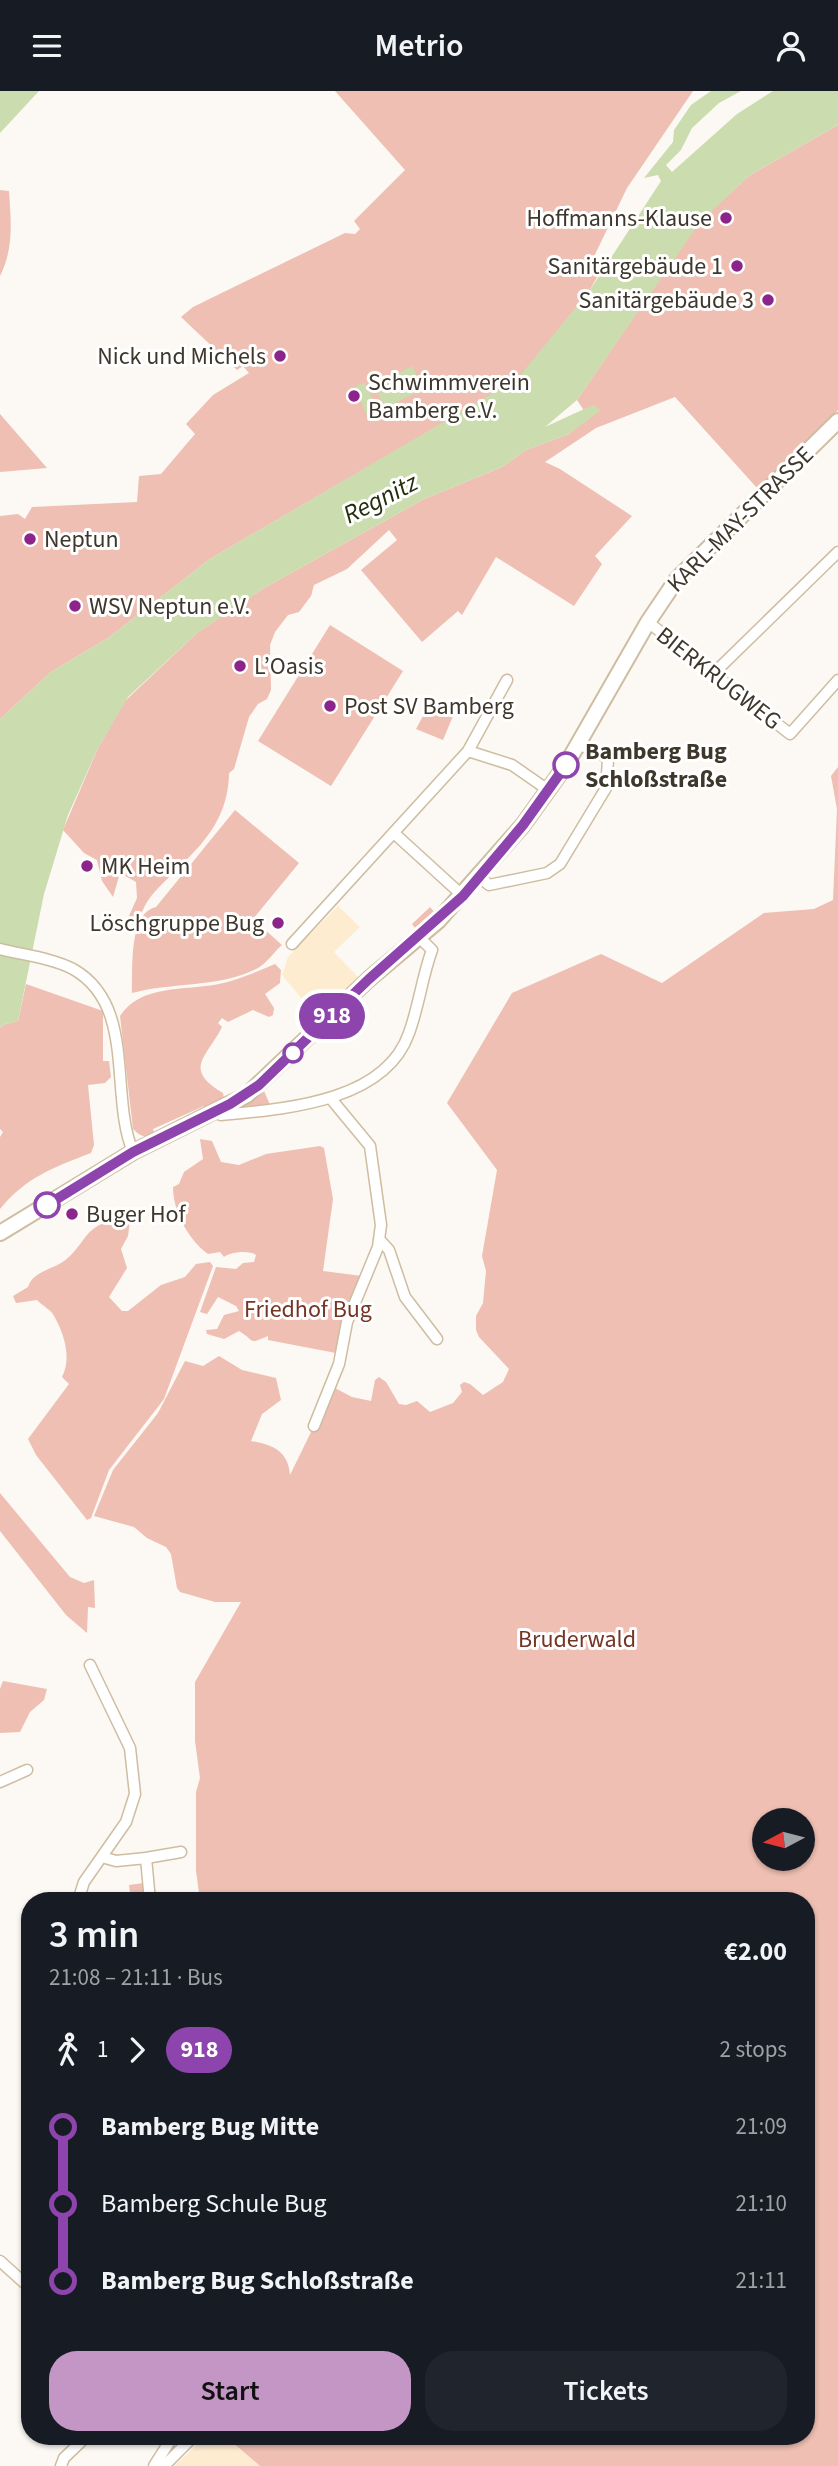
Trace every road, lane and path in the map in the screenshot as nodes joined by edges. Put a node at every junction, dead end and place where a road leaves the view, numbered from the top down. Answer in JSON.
{"nodes":[{"id":1,"x":838,"y":421,"type":"edge"},
{"id":2,"x":838,"y":552,"type":"edge"},
{"id":3,"x":648,"y":622,"type":"junction"},
{"id":4,"x":713,"y":674,"type":"junction"},
{"id":5,"x":508,"y":680,"type":"dead end"},
{"id":6,"x":838,"y":680,"type":"edge"},
{"id":7,"x":580,"y":745,"type":"junction"},
{"id":8,"x":468,"y":751,"type":"junction"},
{"id":9,"x":548,"y":790,"type":"junction"},
{"id":10,"x":394,"y":834,"type":"junction"},
{"id":11,"x":480,"y":877,"type":"junction"},
{"id":12,"x":463,"y":896,"type":"junction"},
{"id":13,"x":419,"y":938,"type":"junction"},
{"id":14,"x":292,"y":944,"type":"dead end"},
{"id":15,"x":0,"y":949,"type":"edge"},
{"id":16,"x":332,"y":1100,"type":"junction"},
{"id":17,"x":213,"y":1112,"type":"junction"},
{"id":18,"x":133,"y":1152,"type":"junction"},
{"id":19,"x":0,"y":1233,"type":"edge"},
{"id":20,"x":380,"y":1240,"type":"junction"},
{"id":21,"x":437,"y":1339,"type":"dead end"},
{"id":22,"x":314,"y":1426,"type":"dead end"},
{"id":23,"x":90,"y":1665,"type":"dead end"},
{"id":24,"x":27,"y":1770,"type":"dead end"},
{"id":25,"x":0,"y":1782,"type":"edge"},
{"id":26,"x":181,"y":1853,"type":"dead end"},
{"id":27,"x":102,"y":1857,"type":"junction"},
{"id":28,"x":146,"y":1858,"type":"junction"},
{"id":29,"x":81,"y":1892,"type":"edge"},
{"id":30,"x":149,"y":1892,"type":"edge"},
{"id":31,"x":0,"y":2261,"type":"edge"},
{"id":32,"x":21,"y":2280,"type":"edge"},
{"id":33,"x":78,"y":2445,"type":"edge"},
{"id":34,"x":167,"y":2445,"type":"edge"},
{"id":35,"x":185,"y":2445,"type":"edge"},
{"id":36,"x":61,"y":2466,"type":"edge"},
{"id":37,"x":153,"y":2466,"type":"edge"},
{"id":38,"x":164,"y":2466,"type":"edge"}],
"edges":[{"from":1,"to":3,"type":"street","name":"KARL-MAY-STRASSE"},
{"from":2,"to":4,"type":"street"},
{"from":3,"to":4,"type":"street","name":"BIERKRUGWEG"},
{"from":3,"to":7,"type":"street","name":"KARL-MAY-STRASSE"},
{"from":4,"to":6,"type":"street","name":"BIERKRUGWEG"},
{"from":5,"to":8,"type":"street"},
{"from":7,"to":9,"type":"street","name":"KARL-MAY-STRASSE"},
{"from":7,"to":11,"type":"street"},
{"from":8,"to":9,"type":"street"},
{"from":8,"to":10,"type":"street"},
{"from":9,"to":11,"type":"street","name":"KARL-MAY-STRASSE"},
{"from":10,"to":12,"type":"street"},
{"from":10,"to":14,"type":"street"},
{"from":11,"to":12,"type":"street","name":"KARL-MAY-STRASSE"},
{"from":12,"to":13,"type":"street","name":"KARL-MAY-STRASSE"},
{"from":13,"to":16,"type":"street"},
{"from":13,"to":17,"type":"street","name":"KARL-MAY-STRASSE"},
{"from":15,"to":18,"type":"street"},
{"from":16,"to":17,"type":"street"},
{"from":16,"to":20,"type":"street"},
{"from":17,"to":18,"type":"street","name":"KARL-MAY-STRASSE"},
{"from":18,"to":19,"type":"street","name":"KARL-MAY-STRASSE"},
{"from":20,"to":21,"type":"street"},
{"from":20,"to":22,"type":"street"},
{"from":23,"to":27,"type":"street"},
{"from":24,"to":25,"type":"street"},
{"from":26,"to":28,"type":"street"},
{"from":27,"to":28,"type":"street"},
{"from":27,"to":29,"type":"street"},
{"from":28,"to":30,"type":"street"},
{"from":31,"to":32,"type":"street"},
{"from":33,"to":36,"type":"street"},
{"from":34,"to":37,"type":"street"},
{"from":35,"to":38,"type":"street"}]}
